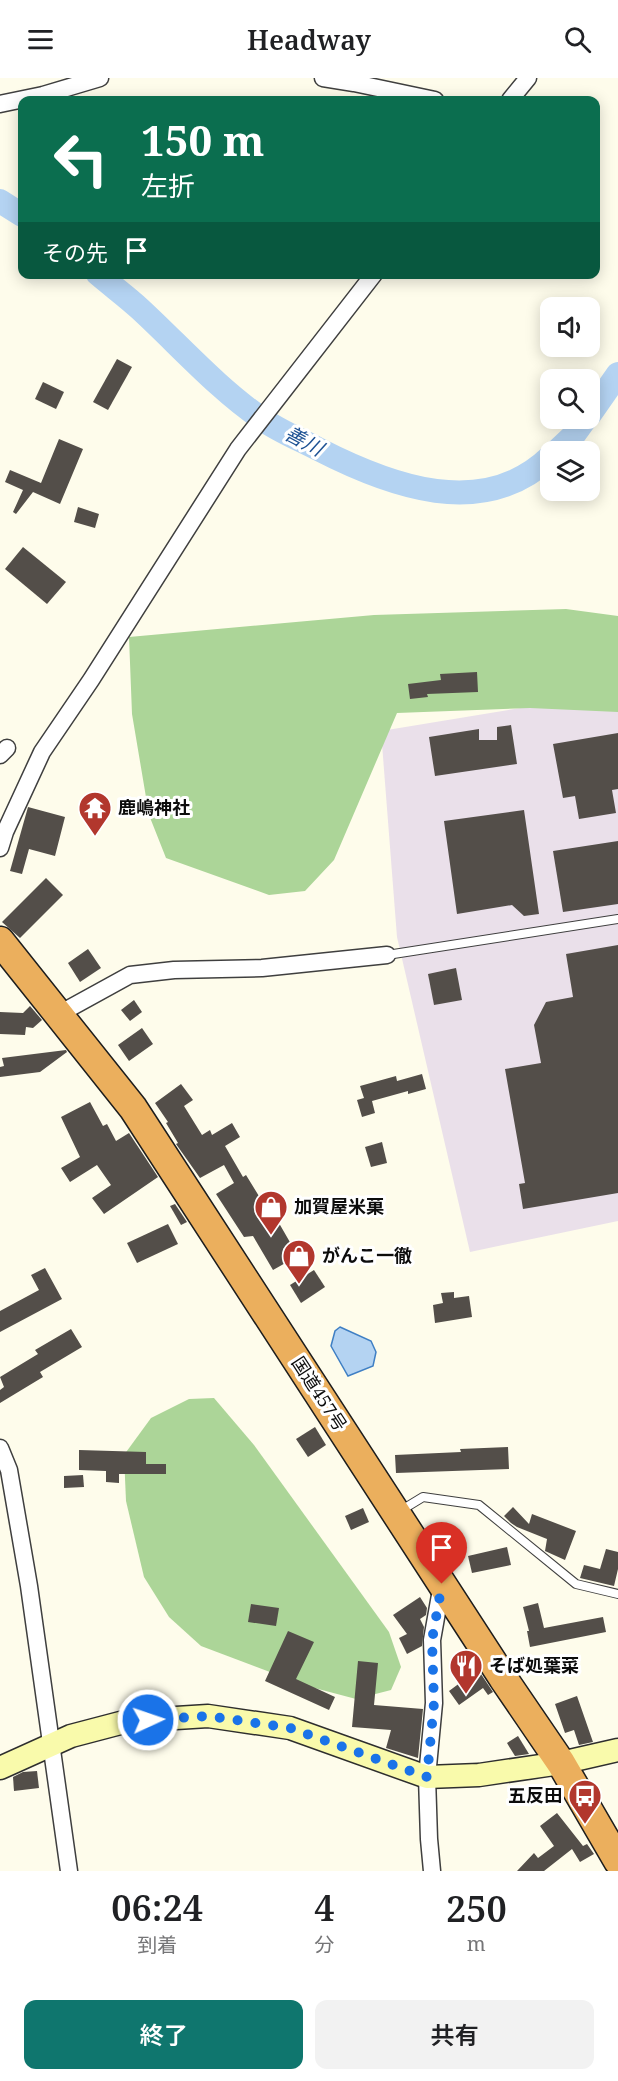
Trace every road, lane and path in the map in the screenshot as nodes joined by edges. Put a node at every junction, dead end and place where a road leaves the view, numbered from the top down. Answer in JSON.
{"nodes":[{"id":1,"x":100,"y":78,"type":"edge"},
{"id":2,"x":323,"y":78,"type":"edge"},
{"id":3,"x":528,"y":78,"type":"edge"},
{"id":4,"x":37,"y":96,"type":"edge"},
{"id":5,"x":417,"y":96,"type":"edge"},
{"id":6,"x":513,"y":96,"type":"edge"},
{"id":7,"x":18,"y":100,"type":"edge"},
{"id":8,"x":0,"y":104,"type":"edge"},
{"id":9,"x":370,"y":279,"type":"edge"},
{"id":10,"x":0,"y":848,"type":"edge"},
{"id":11,"x":618,"y":919,"type":"edge"},
{"id":12,"x":0,"y":941,"type":"edge"},
{"id":13,"x":387,"y":955,"type":"joint"},
{"id":14,"x":59,"y":1014,"type":"junction"},
{"id":15,"x":0,"y":1448,"type":"edge"},
{"id":16,"x":396,"y":1513,"type":"junction"},
{"id":17,"x":442,"y":1584,"type":"junction"},
{"id":18,"x":618,"y":1594,"type":"edge"},
{"id":19,"x":50,"y":1745,"type":"junction"},
{"id":20,"x":618,"y":1750,"type":"edge"},
{"id":21,"x":561,"y":1763,"type":"junction"},
{"id":22,"x":0,"y":1768,"type":"edge"},
{"id":23,"x":427,"y":1777,"type":"junction"},
{"id":24,"x":618,"y":1861,"type":"edge"},
{"id":25,"x":69,"y":1871,"type":"edge"},
{"id":26,"x":432,"y":1871,"type":"edge"}],
"edges":[{"from":1,"to":4,"type":"street"},
{"from":2,"to":5,"type":"street"},
{"from":3,"to":6,"type":"street"},
{"from":7,"to":8,"type":"street"},
{"from":9,"to":10,"type":"street"},
{"from":11,"to":13,"type":"lane"},
{"from":12,"to":14,"type":"highway","name":"国道457号"},
{"from":13,"to":14,"type":"street"},
{"from":14,"to":16,"type":"highway","name":"国道457号"},
{"from":15,"to":19,"type":"street"},
{"from":16,"to":17,"type":"highway","name":"国道457号"},
{"from":16,"to":18,"type":"lane"},
{"from":17,"to":21,"type":"highway","name":"国道457号"},
{"from":17,"to":23,"type":"street"},
{"from":19,"to":22,"type":"street"},
{"from":19,"to":23,"type":"street"},
{"from":19,"to":25,"type":"street"},
{"from":20,"to":21,"type":"street"},
{"from":21,"to":23,"type":"street"},
{"from":21,"to":24,"type":"highway","name":"国道457号"},
{"from":23,"to":26,"type":"street"}]}
